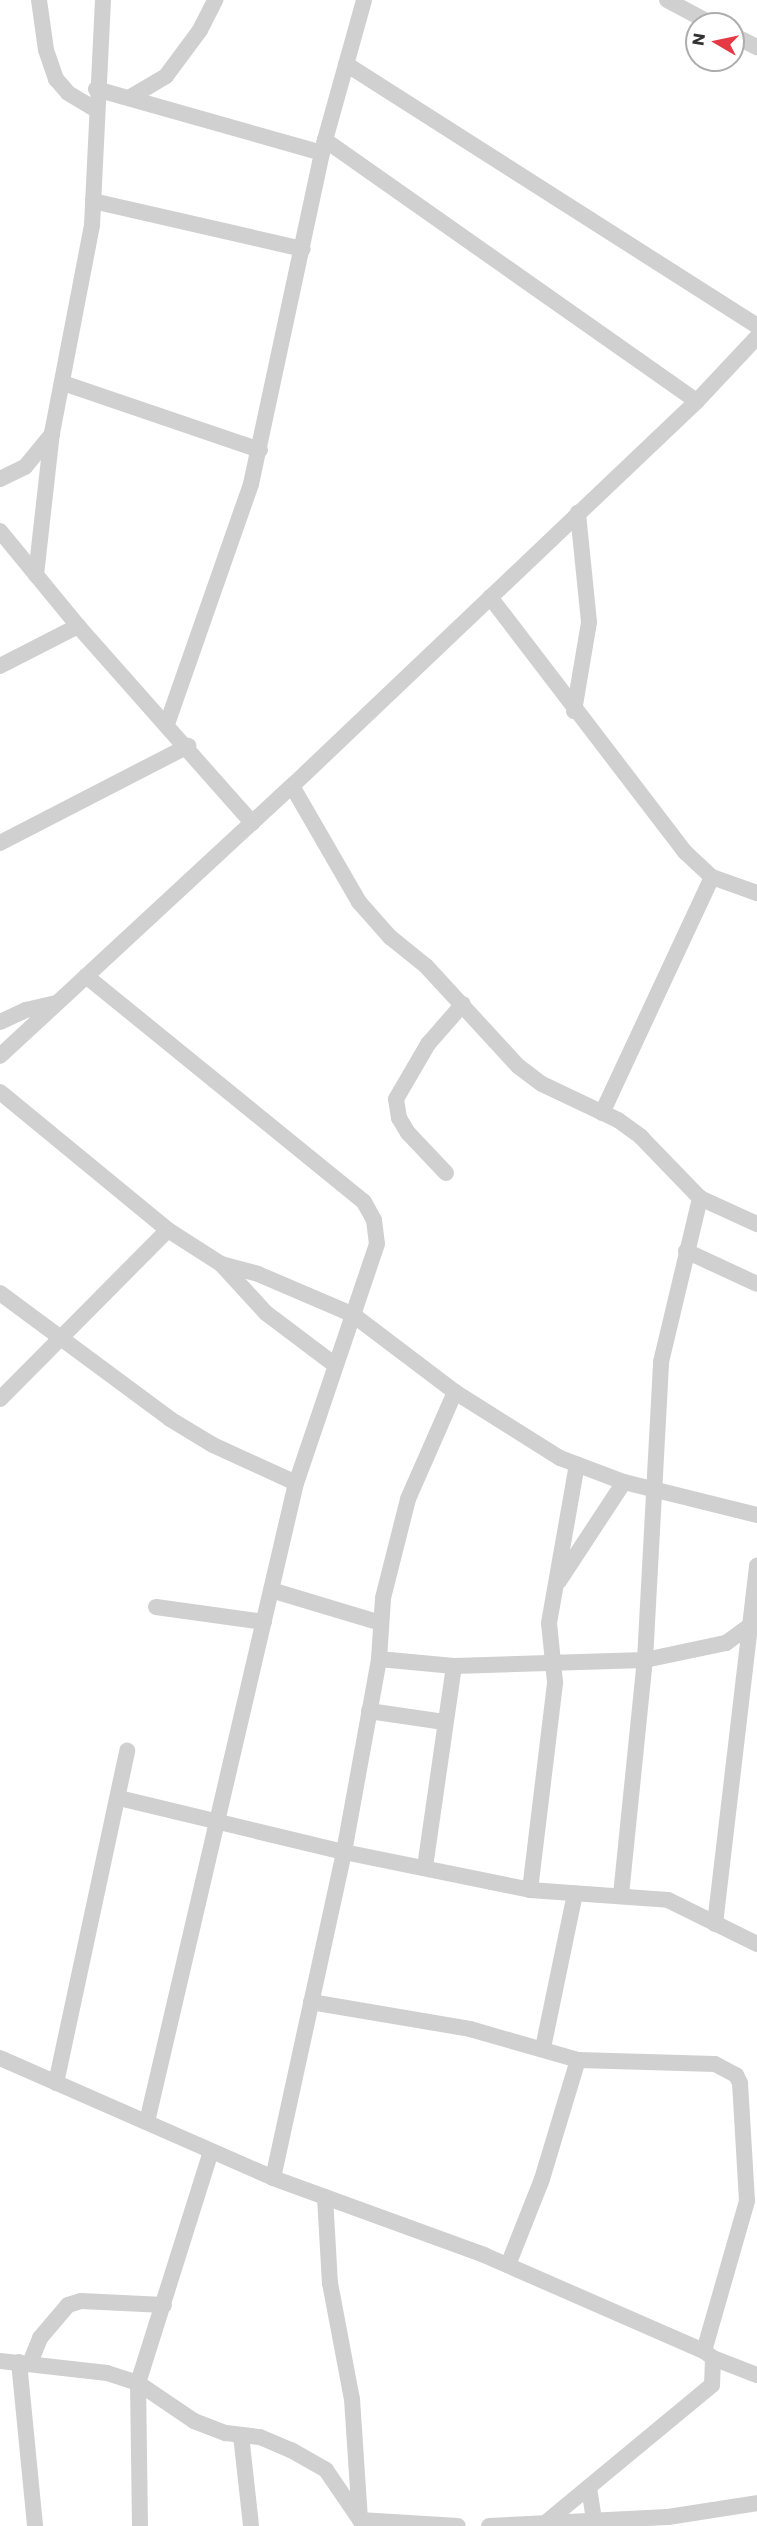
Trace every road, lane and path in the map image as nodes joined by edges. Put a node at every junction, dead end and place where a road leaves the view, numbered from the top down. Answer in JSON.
{"nodes":[{"id":1,"x":39,"y":0,"type":"edge"},
{"id":2,"x":103,"y":0,"type":"edge"},
{"id":3,"x":215,"y":0,"type":"edge"},
{"id":4,"x":364,"y":0,"type":"edge"},
{"id":5,"x":667,"y":0,"type":"edge"},
{"id":6,"x":690,"y":12,"type":"edge"},
{"id":7,"x":346,"y":64,"type":"junction"},
{"id":8,"x":96,"y":89,"type":"junction"},
{"id":9,"x":129,"y":98,"type":"junction"},
{"id":10,"x":95,"y":109,"type":"junction"},
{"id":11,"x":323,"y":146,"type":"junction"},
{"id":12,"x":93,"y":201,"type":"junction"},
{"id":13,"x":303,"y":249,"type":"junction"},
{"id":14,"x":757,"y":326,"type":"edge"},
{"id":15,"x":757,"y":337,"type":"edge"},
{"id":16,"x":63,"y":382,"type":"junction"},
{"id":17,"x":697,"y":401,"type":"junction"},
{"id":18,"x":52,"y":433,"type":"junction"},
{"id":19,"x":260,"y":450,"type":"junction"},
{"id":20,"x":0,"y":479,"type":"edge"},
{"id":21,"x":578,"y":513,"type":"junction"},
{"id":22,"x":0,"y":531,"type":"edge"},
{"id":23,"x":36,"y":575,"type":"junction"},
{"id":24,"x":490,"y":597,"type":"junction"},
{"id":25,"x":78,"y":626,"type":"junction"},
{"id":26,"x":0,"y":666,"type":"edge"},
{"id":27,"x":574,"y":711,"type":"junction"},
{"id":28,"x":168,"y":724,"type":"junction"},
{"id":29,"x":188,"y":746,"type":"junction"},
{"id":30,"x":292,"y":786,"type":"junction"},
{"id":31,"x":252,"y":824,"type":"junction"},
{"id":32,"x":0,"y":843,"type":"edge"},
{"id":33,"x":712,"y":877,"type":"junction"},
{"id":34,"x":757,"y":893,"type":"edge"},
{"id":35,"x":86,"y":976,"type":"junction"},
{"id":36,"x":57,"y":1003,"type":"junction"},
{"id":37,"x":463,"y":1004,"type":"junction"},
{"id":38,"x":0,"y":1022,"type":"edge"},
{"id":39,"x":0,"y":1056,"type":"edge"},
{"id":40,"x":0,"y":1092,"type":"edge"},
{"id":41,"x":602,"y":1113,"type":"junction"},
{"id":42,"x":446,"y":1173,"type":"dead end"},
{"id":43,"x":700,"y":1198,"type":"junction"},
{"id":44,"x":757,"y":1224,"type":"edge"},
{"id":45,"x":168,"y":1230,"type":"junction"},
{"id":46,"x":686,"y":1251,"type":"junction"},
{"id":47,"x":221,"y":1264,"type":"junction"},
{"id":48,"x":757,"y":1284,"type":"edge"},
{"id":49,"x":0,"y":1293,"type":"edge"},
{"id":50,"x":352,"y":1314,"type":"junction"},
{"id":51,"x":61,"y":1339,"type":"junction"},
{"id":52,"x":335,"y":1365,"type":"junction"},
{"id":53,"x":455,"y":1392,"type":"junction"},
{"id":54,"x":0,"y":1399,"type":"edge"},
{"id":55,"x":577,"y":1464,"type":"junction"},
{"id":56,"x":624,"y":1482,"type":"junction"},
{"id":57,"x":296,"y":1483,"type":"junction"},
{"id":58,"x":654,"y":1489,"type":"junction"},
{"id":59,"x":757,"y":1515,"type":"edge"},
{"id":60,"x":757,"y":1566,"type":"edge"},
{"id":61,"x":556,"y":1587,"type":"junction"},
{"id":62,"x":271,"y":1590,"type":"junction"},
{"id":63,"x":156,"y":1607,"type":"dead end"},
{"id":64,"x":264,"y":1622,"type":"junction"},
{"id":65,"x":381,"y":1623,"type":"junction"},
{"id":66,"x":749,"y":1626,"type":"junction"},
{"id":67,"x":378,"y":1659,"type":"junction"},
{"id":68,"x":645,"y":1660,"type":"junction"},
{"id":69,"x":553,"y":1665,"type":"junction"},
{"id":70,"x":453,"y":1666,"type":"junction"},
{"id":71,"x":369,"y":1710,"type":"junction"},
{"id":72,"x":444,"y":1722,"type":"junction"},
{"id":73,"x":128,"y":1751,"type":"dead end"},
{"id":74,"x":119,"y":1798,"type":"junction"},
{"id":75,"x":218,"y":1820,"type":"junction"},
{"id":76,"x":344,"y":1852,"type":"junction"},
{"id":77,"x":424,"y":1867,"type":"junction"},
{"id":78,"x":530,"y":1890,"type":"junction"},
{"id":79,"x":575,"y":1893,"type":"junction"},
{"id":80,"x":621,"y":1895,"type":"junction"},
{"id":81,"x":715,"y":1924,"type":"junction"},
{"id":82,"x":757,"y":1944,"type":"edge"},
{"id":83,"x":311,"y":2002,"type":"junction"},
{"id":84,"x":543,"y":2048,"type":"junction"},
{"id":85,"x":0,"y":2058,"type":"edge"},
{"id":86,"x":578,"y":2060,"type":"junction"},
{"id":87,"x":56,"y":2083,"type":"junction"},
{"id":88,"x":147,"y":2122,"type":"junction"},
{"id":89,"x":211,"y":2152,"type":"junction"},
{"id":90,"x":273,"y":2178,"type":"junction"},
{"id":91,"x":325,"y":2197,"type":"junction"},
{"id":92,"x":508,"y":2265,"type":"junction"},
{"id":93,"x":164,"y":2305,"type":"junction"},
{"id":94,"x":709,"y":2328,"type":"junction"},
{"id":95,"x":684,"y":2342,"type":"junction"},
{"id":96,"x":709,"y":2354,"type":"junction"},
{"id":97,"x":0,"y":2361,"type":"edge"},
{"id":98,"x":25,"y":2363,"type":"junction"},
{"id":99,"x":757,"y":2376,"type":"edge"},
{"id":100,"x":138,"y":2383,"type":"junction"},
{"id":101,"x":241,"y":2435,"type":"junction"},
{"id":102,"x":590,"y":2488,"type":"junction"},
{"id":103,"x":757,"y":2503,"type":"edge"},
{"id":104,"x":594,"y":2521,"type":"junction"},
{"id":105,"x":360,"y":2523,"type":"edge"},
{"id":106,"x":545,"y":2523,"type":"junction"},
{"id":107,"x":35,"y":2526,"type":"edge"},
{"id":108,"x":140,"y":2526,"type":"edge"},
{"id":109,"x":251,"y":2526,"type":"edge"},
{"id":110,"x":458,"y":2526,"type":"edge"},
{"id":111,"x":489,"y":2526,"type":"edge"}],
"edges":[{"from":1,"to":10,"type":"street"},
{"from":2,"to":8,"type":"street"},
{"from":3,"to":9,"type":"street"},
{"from":4,"to":7,"type":"street"},
{"from":5,"to":6,"type":"street"},
{"from":7,"to":11,"type":"street"},
{"from":7,"to":14,"type":"street"},
{"from":8,"to":9,"type":"street"},
{"from":8,"to":10,"type":"street"},
{"from":9,"to":11,"type":"street"},
{"from":10,"to":12,"type":"street"},
{"from":11,"to":13,"type":"street"},
{"from":11,"to":17,"type":"street"},
{"from":12,"to":13,"type":"street"},
{"from":12,"to":16,"type":"street"},
{"from":13,"to":19,"type":"street"},
{"from":15,"to":17,"type":"street"},
{"from":16,"to":18,"type":"street"},
{"from":16,"to":19,"type":"street"},
{"from":17,"to":21,"type":"street"},
{"from":18,"to":20,"type":"street"},
{"from":18,"to":23,"type":"street"},
{"from":19,"to":28,"type":"street"},
{"from":21,"to":24,"type":"street"},
{"from":21,"to":27,"type":"street"},
{"from":22,"to":23,"type":"street"},
{"from":23,"to":25,"type":"street"},
{"from":24,"to":27,"type":"street"},
{"from":24,"to":30,"type":"street"},
{"from":25,"to":26,"type":"street"},
{"from":25,"to":28,"type":"street"},
{"from":27,"to":33,"type":"street"},
{"from":28,"to":29,"type":"street"},
{"from":29,"to":31,"type":"street"},
{"from":29,"to":32,"type":"street"},
{"from":30,"to":31,"type":"street"},
{"from":30,"to":37,"type":"street"},
{"from":31,"to":35,"type":"street"},
{"from":33,"to":34,"type":"street"},
{"from":33,"to":41,"type":"street"},
{"from":35,"to":36,"type":"street"},
{"from":35,"to":50,"type":"street"},
{"from":36,"to":38,"type":"street"},
{"from":36,"to":39,"type":"street"},
{"from":37,"to":41,"type":"street"},
{"from":37,"to":42,"type":"street"},
{"from":40,"to":45,"type":"street"},
{"from":41,"to":43,"type":"street"},
{"from":43,"to":44,"type":"street"},
{"from":43,"to":46,"type":"street"},
{"from":45,"to":47,"type":"street"},
{"from":45,"to":51,"type":"street"},
{"from":46,"to":48,"type":"street"},
{"from":46,"to":58,"type":"street"},
{"from":47,"to":50,"type":"street"},
{"from":47,"to":52,"type":"street"},
{"from":49,"to":51,"type":"street"},
{"from":50,"to":52,"type":"street"},
{"from":50,"to":53,"type":"street"},
{"from":51,"to":54,"type":"street"},
{"from":51,"to":57,"type":"street"},
{"from":52,"to":57,"type":"street"},
{"from":53,"to":55,"type":"street"},
{"from":53,"to":65,"type":"street"},
{"from":55,"to":56,"type":"street"},
{"from":55,"to":61,"type":"street"},
{"from":56,"to":58,"type":"street"},
{"from":56,"to":61,"type":"street"},
{"from":57,"to":62,"type":"street"},
{"from":58,"to":59,"type":"street"},
{"from":58,"to":68,"type":"street"},
{"from":60,"to":66,"type":"street"},
{"from":61,"to":69,"type":"street"},
{"from":62,"to":64,"type":"street"},
{"from":62,"to":65,"type":"street"},
{"from":63,"to":64,"type":"street"},
{"from":64,"to":75,"type":"street"},
{"from":65,"to":67,"type":"street"},
{"from":66,"to":68,"type":"street"},
{"from":66,"to":81,"type":"street"},
{"from":67,"to":70,"type":"street"},
{"from":67,"to":71,"type":"street"},
{"from":68,"to":69,"type":"street"},
{"from":68,"to":80,"type":"street"},
{"from":69,"to":70,"type":"street"},
{"from":69,"to":78,"type":"street"},
{"from":70,"to":72,"type":"street"},
{"from":71,"to":72,"type":"street"},
{"from":71,"to":76,"type":"street"},
{"from":72,"to":77,"type":"street"},
{"from":73,"to":74,"type":"street"},
{"from":74,"to":75,"type":"street"},
{"from":74,"to":87,"type":"street"},
{"from":75,"to":76,"type":"street"},
{"from":75,"to":88,"type":"street"},
{"from":76,"to":77,"type":"street"},
{"from":76,"to":83,"type":"street"},
{"from":77,"to":78,"type":"street"},
{"from":78,"to":79,"type":"street"},
{"from":79,"to":80,"type":"street"},
{"from":79,"to":84,"type":"street"},
{"from":80,"to":81,"type":"street"},
{"from":81,"to":82,"type":"street"},
{"from":83,"to":84,"type":"street"},
{"from":83,"to":90,"type":"street"},
{"from":84,"to":86,"type":"street"},
{"from":85,"to":87,"type":"street"},
{"from":86,"to":92,"type":"street"},
{"from":86,"to":94,"type":"street"},
{"from":87,"to":88,"type":"street"},
{"from":88,"to":89,"type":"street"},
{"from":89,"to":90,"type":"street"},
{"from":89,"to":93,"type":"street"},
{"from":90,"to":91,"type":"street"},
{"from":91,"to":92,"type":"street"},
{"from":91,"to":105,"type":"street"},
{"from":92,"to":95,"type":"street"},
{"from":93,"to":98,"type":"street"},
{"from":93,"to":100,"type":"street"},
{"from":94,"to":95,"type":"street"},
{"from":94,"to":96,"type":"street"},
{"from":95,"to":96,"type":"street"},
{"from":96,"to":99,"type":"street"},
{"from":96,"to":102,"type":"street"},
{"from":97,"to":98,"type":"street"},
{"from":98,"to":100,"type":"street"},
{"from":98,"to":107,"type":"street"},
{"from":100,"to":101,"type":"street"},
{"from":100,"to":108,"type":"street"},
{"from":101,"to":105,"type":"street"},
{"from":101,"to":109,"type":"street"},
{"from":102,"to":104,"type":"street"},
{"from":102,"to":106,"type":"street"},
{"from":103,"to":104,"type":"street"},
{"from":104,"to":106,"type":"street"},
{"from":105,"to":110,"type":"street"},
{"from":106,"to":111,"type":"street"}]}
